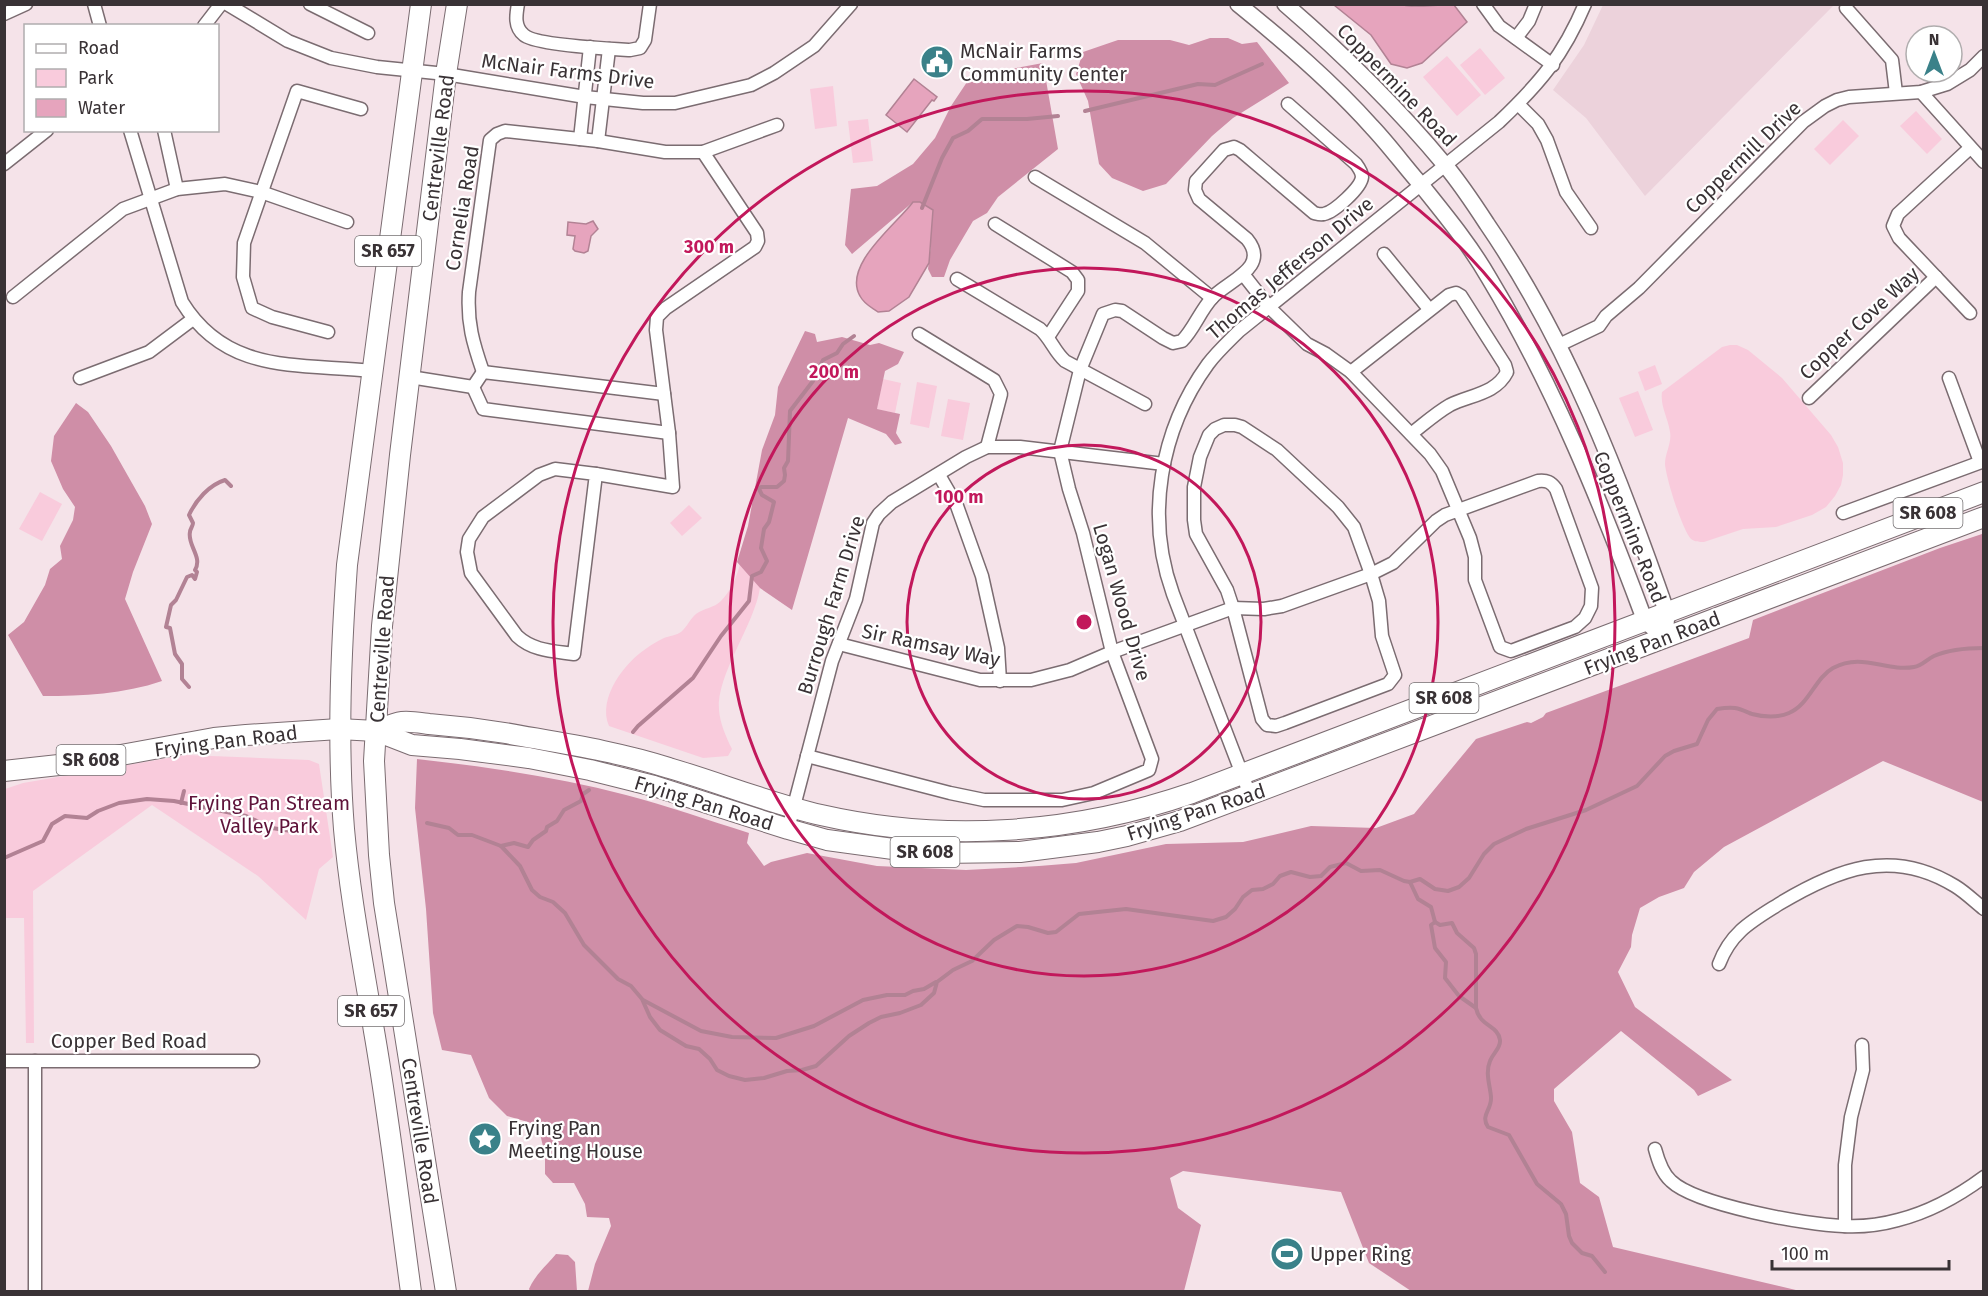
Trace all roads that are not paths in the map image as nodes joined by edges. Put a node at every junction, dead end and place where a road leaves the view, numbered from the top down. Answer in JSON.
{"nodes":[{"id":1,"x":26,"y":4,"type":"edge"},
{"id":2,"x":94,"y":4,"type":"edge"},
{"id":3,"x":221,"y":4,"type":"edge"},
{"id":4,"x":227,"y":4,"type":"edge"},
{"id":5,"x":310,"y":4,"type":"edge"},
{"id":6,"x":421,"y":4,"type":"edge"},
{"id":7,"x":457,"y":4,"type":"edge"},
{"id":8,"x":518,"y":4,"type":"edge"},
{"id":9,"x":650,"y":4,"type":"edge"},
{"id":10,"x":851,"y":4,"type":"edge"},
{"id":11,"x":1238,"y":4,"type":"edge"},
{"id":12,"x":1285,"y":4,"type":"edge"},
{"id":13,"x":1483,"y":4,"type":"edge"},
{"id":14,"x":1536,"y":4,"type":"edge"},
{"id":15,"x":1585,"y":4,"type":"edge"},
{"id":16,"x":1846,"y":8,"type":"dead end"},
{"id":17,"x":4,"y":14,"type":"edge"},
{"id":18,"x":99,"y":24,"type":"edge"},
{"id":19,"x":206,"y":24,"type":"edge"},
{"id":20,"x":368,"y":33,"type":"dead end"},
{"id":21,"x":1516,"y":38,"type":"junction"},
{"id":22,"x":590,"y":47,"type":"junction"},
{"id":23,"x":609,"y":49,"type":"junction"},
{"id":24,"x":1983,"y":56,"type":"edge"},
{"id":25,"x":1553,"y":65,"type":"junction"},
{"id":26,"x":412,"y":72,"type":"junction"},
{"id":27,"x":446,"y":74,"type":"junction"},
{"id":28,"x":1921,"y":92,"type":"junction"},
{"id":29,"x":1896,"y":93,"type":"junction"},
{"id":30,"x":585,"y":97,"type":"junction"},
{"id":31,"x":603,"y":98,"type":"junction"},
{"id":32,"x":1287,"y":104,"type":"dead end"},
{"id":33,"x":1518,"y":104,"type":"junction"},
{"id":34,"x":361,"y":109,"type":"dead end"},
{"id":35,"x":777,"y":125,"type":"dead end"},
{"id":36,"x":44,"y":132,"type":"edge"},
{"id":37,"x":131,"y":132,"type":"edge"},
{"id":38,"x":164,"y":132,"type":"edge"},
{"id":39,"x":580,"y":140,"type":"junction"},
{"id":40,"x":598,"y":141,"type":"junction"},
{"id":41,"x":1970,"y":148,"type":"junction"},
{"id":42,"x":703,"y":152,"type":"junction"},
{"id":43,"x":1983,"y":162,"type":"edge"},
{"id":44,"x":4,"y":164,"type":"edge"},
{"id":45,"x":1445,"y":165,"type":"junction"},
{"id":46,"x":1035,"y":177,"type":"dead end"},
{"id":47,"x":1421,"y":185,"type":"junction"},
{"id":48,"x":177,"y":189,"type":"junction"},
{"id":49,"x":261,"y":192,"type":"junction"},
{"id":50,"x":150,"y":198,"type":"junction"},
{"id":51,"x":347,"y":222,"type":"dead end"},
{"id":52,"x":994,"y":224,"type":"dead end"},
{"id":53,"x":1591,"y":228,"type":"dead end"},
{"id":54,"x":1383,"y":254,"type":"dead end"},
{"id":55,"x":1243,"y":274,"type":"junction"},
{"id":56,"x":1936,"y":277,"type":"junction"},
{"id":57,"x":957,"y":279,"type":"dead end"},
{"id":58,"x":13,"y":297,"type":"dead end"},
{"id":59,"x":1212,"y":298,"type":"junction"},
{"id":60,"x":1269,"y":307,"type":"junction"},
{"id":61,"x":1429,"y":309,"type":"junction"},
{"id":62,"x":1970,"y":313,"type":"dead end"},
{"id":63,"x":193,"y":319,"type":"junction"},
{"id":64,"x":328,"y":332,"type":"dead end"},
{"id":65,"x":919,"y":334,"type":"dead end"},
{"id":66,"x":1048,"y":337,"type":"junction"},
{"id":67,"x":1559,"y":345,"type":"junction"},
{"id":68,"x":1080,"y":370,"type":"junction"},
{"id":69,"x":372,"y":371,"type":"junction"},
{"id":70,"x":483,"y":372,"type":"junction"},
{"id":71,"x":1351,"y":372,"type":"junction"},
{"id":72,"x":410,"y":377,"type":"junction"},
{"id":73,"x":80,"y":378,"type":"dead end"},
{"id":74,"x":1949,"y":378,"type":"dead end"},
{"id":75,"x":473,"y":387,"type":"junction"},
{"id":76,"x":664,"y":394,"type":"junction"},
{"id":77,"x":1809,"y":398,"type":"dead end"},
{"id":78,"x":1145,"y":404,"type":"dead end"},
{"id":79,"x":669,"y":433,"type":"junction"},
{"id":80,"x":1412,"y":434,"type":"junction"},
{"id":81,"x":987,"y":447,"type":"junction"},
{"id":82,"x":1060,"y":451,"type":"junction"},
{"id":83,"x":1982,"y":462,"type":"edge"},
{"id":84,"x":1164,"y":464,"type":"junction"},
{"id":85,"x":596,"y":474,"type":"junction"},
{"id":86,"x":939,"y":475,"type":"junction"},
{"id":87,"x":1983,"y":492,"type":"edge"},
{"id":88,"x":1459,"y":511,"type":"junction"},
{"id":89,"x":1843,"y":513,"type":"dead end"},
{"id":90,"x":1983,"y":517,"type":"edge"},
{"id":91,"x":1371,"y":574,"type":"junction"},
{"id":92,"x":1233,"y":608,"type":"junction"},
{"id":93,"x":1667,"y":613,"type":"junction"},
{"id":94,"x":1646,"y":621,"type":"junction"},
{"id":95,"x":1185,"y":625,"type":"junction"},
{"id":96,"x":1665,"y":638,"type":"junction"},
{"id":97,"x":839,"y":644,"type":"junction"},
{"id":98,"x":1112,"y":652,"type":"junction"},
{"id":99,"x":1000,"y":681,"type":"junction"},
{"id":100,"x":339,"y":729,"type":"junction"},
{"id":101,"x":376,"y":731,"type":"junction"},
{"id":102,"x":807,"y":756,"type":"junction"},
{"id":103,"x":4,"y":771,"type":"edge"},
{"id":104,"x":1242,"y":774,"type":"junction"},
{"id":105,"x":1250,"y":795,"type":"junction"},
{"id":106,"x":794,"y":808,"type":"junction"},
{"id":107,"x":788,"y":829,"type":"junction"},
{"id":108,"x":1983,"y":909,"type":"edge"},
{"id":109,"x":1719,"y":964,"type":"dead end"},
{"id":110,"x":1862,"y":1045,"type":"dead end"},
{"id":111,"x":253,"y":1060,"type":"dead end"},
{"id":112,"x":4,"y":1061,"type":"edge"},
{"id":113,"x":35,"y":1061,"type":"junction"},
{"id":114,"x":1655,"y":1149,"type":"dead end"},
{"id":115,"x":1983,"y":1177,"type":"edge"},
{"id":116,"x":1845,"y":1226,"type":"junction"},
{"id":117,"x":35,"y":1292,"type":"edge"},
{"id":118,"x":411,"y":1292,"type":"edge"},
{"id":119,"x":446,"y":1292,"type":"edge"}],
"edges":[{"from":1,"to":17,"type":"street"},
{"from":2,"to":18,"type":"street"},
{"from":3,"to":19,"type":"street"},
{"from":4,"to":26,"type":"street","name":"McNair Farms Drive"},
{"from":5,"to":20,"type":"street"},
{"from":6,"to":26,"type":"main road","name":"Centreville Road","number":"SR 657"},
{"from":7,"to":27,"type":"main road","name":"Centreville Road","number":"SR 657"},
{"from":8,"to":22,"type":"street"},
{"from":9,"to":23,"type":"street"},
{"from":10,"to":31,"type":"street","name":"McNair Farms Drive"},
{"from":11,"to":47,"type":"street","name":"Coppermine Road"},
{"from":12,"to":45,"type":"street","name":"Coppermine Road"},
{"from":13,"to":21,"type":"street"},
{"from":14,"to":21,"type":"street"},
{"from":15,"to":25,"type":"street","name":"Thomas Jefferson Drive"},
{"from":16,"to":29,"type":"street"},
{"from":21,"to":25,"type":"street"},
{"from":22,"to":23,"type":"street"},
{"from":22,"to":30,"type":"street"},
{"from":23,"to":31,"type":"street"},
{"from":24,"to":28,"type":"street","name":"Coppermill Drive"},
{"from":25,"to":33,"type":"street","name":"Thomas Jefferson Drive"},
{"from":26,"to":27,"type":"street","name":"McNair Farms Drive"},
{"from":26,"to":69,"type":"main road","name":"Centreville Road","number":"SR 657"},
{"from":27,"to":30,"type":"street","name":"McNair Farms Drive"},
{"from":27,"to":72,"type":"main road","name":"Centreville Road","number":"SR 657"},
{"from":28,"to":29,"type":"street","name":"Coppermill Drive"},
{"from":28,"to":41,"type":"street"},
{"from":29,"to":67,"type":"street","name":"Coppermill Drive"},
{"from":30,"to":31,"type":"street","name":"McNair Farms Drive"},
{"from":30,"to":39,"type":"street"},
{"from":31,"to":40,"type":"street"},
{"from":32,"to":55,"type":"street"},
{"from":33,"to":45,"type":"street","name":"Thomas Jefferson Drive"},
{"from":33,"to":53,"type":"street"},
{"from":34,"to":49,"type":"street"},
{"from":35,"to":42,"type":"street","name":"Cornelia Road"},
{"from":36,"to":44,"type":"street"},
{"from":37,"to":50,"type":"street"},
{"from":38,"to":48,"type":"street"},
{"from":39,"to":40,"type":"street","name":"Cornelia Road"},
{"from":39,"to":70,"type":"street","name":"Cornelia Road"},
{"from":40,"to":42,"type":"street","name":"Cornelia Road"},
{"from":41,"to":43,"type":"street"},
{"from":41,"to":56,"type":"street"},
{"from":42,"to":76,"type":"street"},
{"from":45,"to":47,"type":"street","name":"Thomas Jefferson Drive"},
{"from":45,"to":67,"type":"street","name":"Coppermine Road"},
{"from":46,"to":59,"type":"street"},
{"from":47,"to":60,"type":"street","name":"Thomas Jefferson Drive"},
{"from":47,"to":94,"type":"street","name":"Coppermine Road"},
{"from":48,"to":49,"type":"street"},
{"from":48,"to":50,"type":"street"},
{"from":49,"to":51,"type":"street"},
{"from":49,"to":64,"type":"street"},
{"from":50,"to":58,"type":"street"},
{"from":50,"to":63,"type":"street"},
{"from":52,"to":66,"type":"street"},
{"from":54,"to":61,"type":"street"},
{"from":55,"to":59,"type":"street","name":"Logan Wood Drive"},
{"from":55,"to":60,"type":"street"},
{"from":56,"to":62,"type":"street"},
{"from":56,"to":77,"type":"street","name":"Copper Cove Way"},
{"from":57,"to":66,"type":"street"},
{"from":59,"to":68,"type":"street","name":"Logan Wood Drive"},
{"from":60,"to":71,"type":"street"},
{"from":60,"to":84,"type":"street","name":"Thomas Jefferson Drive"},
{"from":61,"to":71,"type":"street"},
{"from":61,"to":80,"type":"street"},
{"from":63,"to":69,"type":"street"},
{"from":63,"to":73,"type":"street"},
{"from":65,"to":81,"type":"street"},
{"from":66,"to":68,"type":"street"},
{"from":67,"to":93,"type":"street","name":"Coppermine Road"},
{"from":68,"to":78,"type":"street"},
{"from":68,"to":82,"type":"street","name":"Logan Wood Drive"},
{"from":69,"to":100,"type":"main road","name":"Centreville Road","number":"SR 657"},
{"from":70,"to":75,"type":"street"},
{"from":70,"to":76,"type":"street"},
{"from":71,"to":80,"type":"street"},
{"from":72,"to":75,"type":"street"},
{"from":72,"to":101,"type":"main road","name":"Centreville Road","number":"SR 657"},
{"from":74,"to":83,"type":"street"},
{"from":75,"to":79,"type":"street"},
{"from":76,"to":79,"type":"street"},
{"from":79,"to":85,"type":"street"},
{"from":80,"to":88,"type":"street"},
{"from":81,"to":82,"type":"street","name":"Burrough Farm Drive"},
{"from":81,"to":86,"type":"street","name":"Burrough Farm Drive"},
{"from":82,"to":84,"type":"street","name":"Burrough Farm Drive"},
{"from":82,"to":98,"type":"street","name":"Logan Wood Drive"},
{"from":83,"to":89,"type":"street"},
{"from":84,"to":95,"type":"street","name":"Thomas Jefferson Drive"},
{"from":85,"to":85,"type":"street"},
{"from":86,"to":97,"type":"street","name":"Burrough Farm Drive"},
{"from":86,"to":99,"type":"street"},
{"from":87,"to":93,"type":"main road","name":"Frying Pan Road","number":"SR 608"},
{"from":88,"to":88,"type":"street"},
{"from":88,"to":91,"type":"street"},
{"from":90,"to":96,"type":"main road","name":"Frying Pan Road","number":"SR 608"},
{"from":91,"to":92,"type":"street"},
{"from":91,"to":92,"type":"street"},
{"from":91,"to":92,"type":"street"},
{"from":92,"to":95,"type":"street","name":"Sir Ramsay Way"},
{"from":93,"to":94,"type":"main road","name":"Frying Pan Road","number":"SR 608"},
{"from":93,"to":96,"type":"street","name":"Coppermine Road"},
{"from":94,"to":96,"type":"street","name":"Coppermine Road"},
{"from":94,"to":104,"type":"main road","name":"Frying Pan Road","number":"SR 608"},
{"from":95,"to":98,"type":"street","name":"Sir Ramsay Way"},
{"from":95,"to":104,"type":"street","name":"Thomas Jefferson Drive"},
{"from":96,"to":105,"type":"main road","name":"Frying Pan Road","number":"SR 608"},
{"from":97,"to":99,"type":"street","name":"Sir Ramsay Way"},
{"from":97,"to":102,"type":"street","name":"Burrough Farm Drive"},
{"from":98,"to":99,"type":"street","name":"Sir Ramsay Way"},
{"from":98,"to":102,"type":"street","name":"Logan Wood Drive"},
{"from":100,"to":101,"type":"main road","name":"Frying Pan Road","number":"SR 608"},
{"from":100,"to":103,"type":"main road","name":"Frying Pan Road","number":"SR 608"},
{"from":100,"to":118,"type":"main road","name":"Centreville Road","number":"SR 657"},
{"from":101,"to":106,"type":"main road","name":"Frying Pan Road","number":"SR 608"},
{"from":101,"to":107,"type":"main road","name":"Frying Pan Road","number":"SR 608"},
{"from":101,"to":119,"type":"main road","name":"Centreville Road","number":"SR 657"},
{"from":102,"to":106,"type":"street","name":"Burrough Farm Drive"},
{"from":104,"to":105,"type":"street","name":"Thomas Jefferson Drive"},
{"from":104,"to":106,"type":"main road","name":"Frying Pan Road","number":"SR 608"},
{"from":105,"to":107,"type":"main road","name":"Frying Pan Road","number":"SR 608"},
{"from":106,"to":107,"type":"street","name":"Burrough Farm Drive"},
{"from":108,"to":109,"type":"street"},
{"from":110,"to":116,"type":"street"},
{"from":111,"to":113,"type":"street","name":"Copper Bed Road"},
{"from":112,"to":113,"type":"street","name":"Copper Bed Road"},
{"from":113,"to":117,"type":"street"},
{"from":114,"to":116,"type":"street"},
{"from":115,"to":116,"type":"street"}]}
